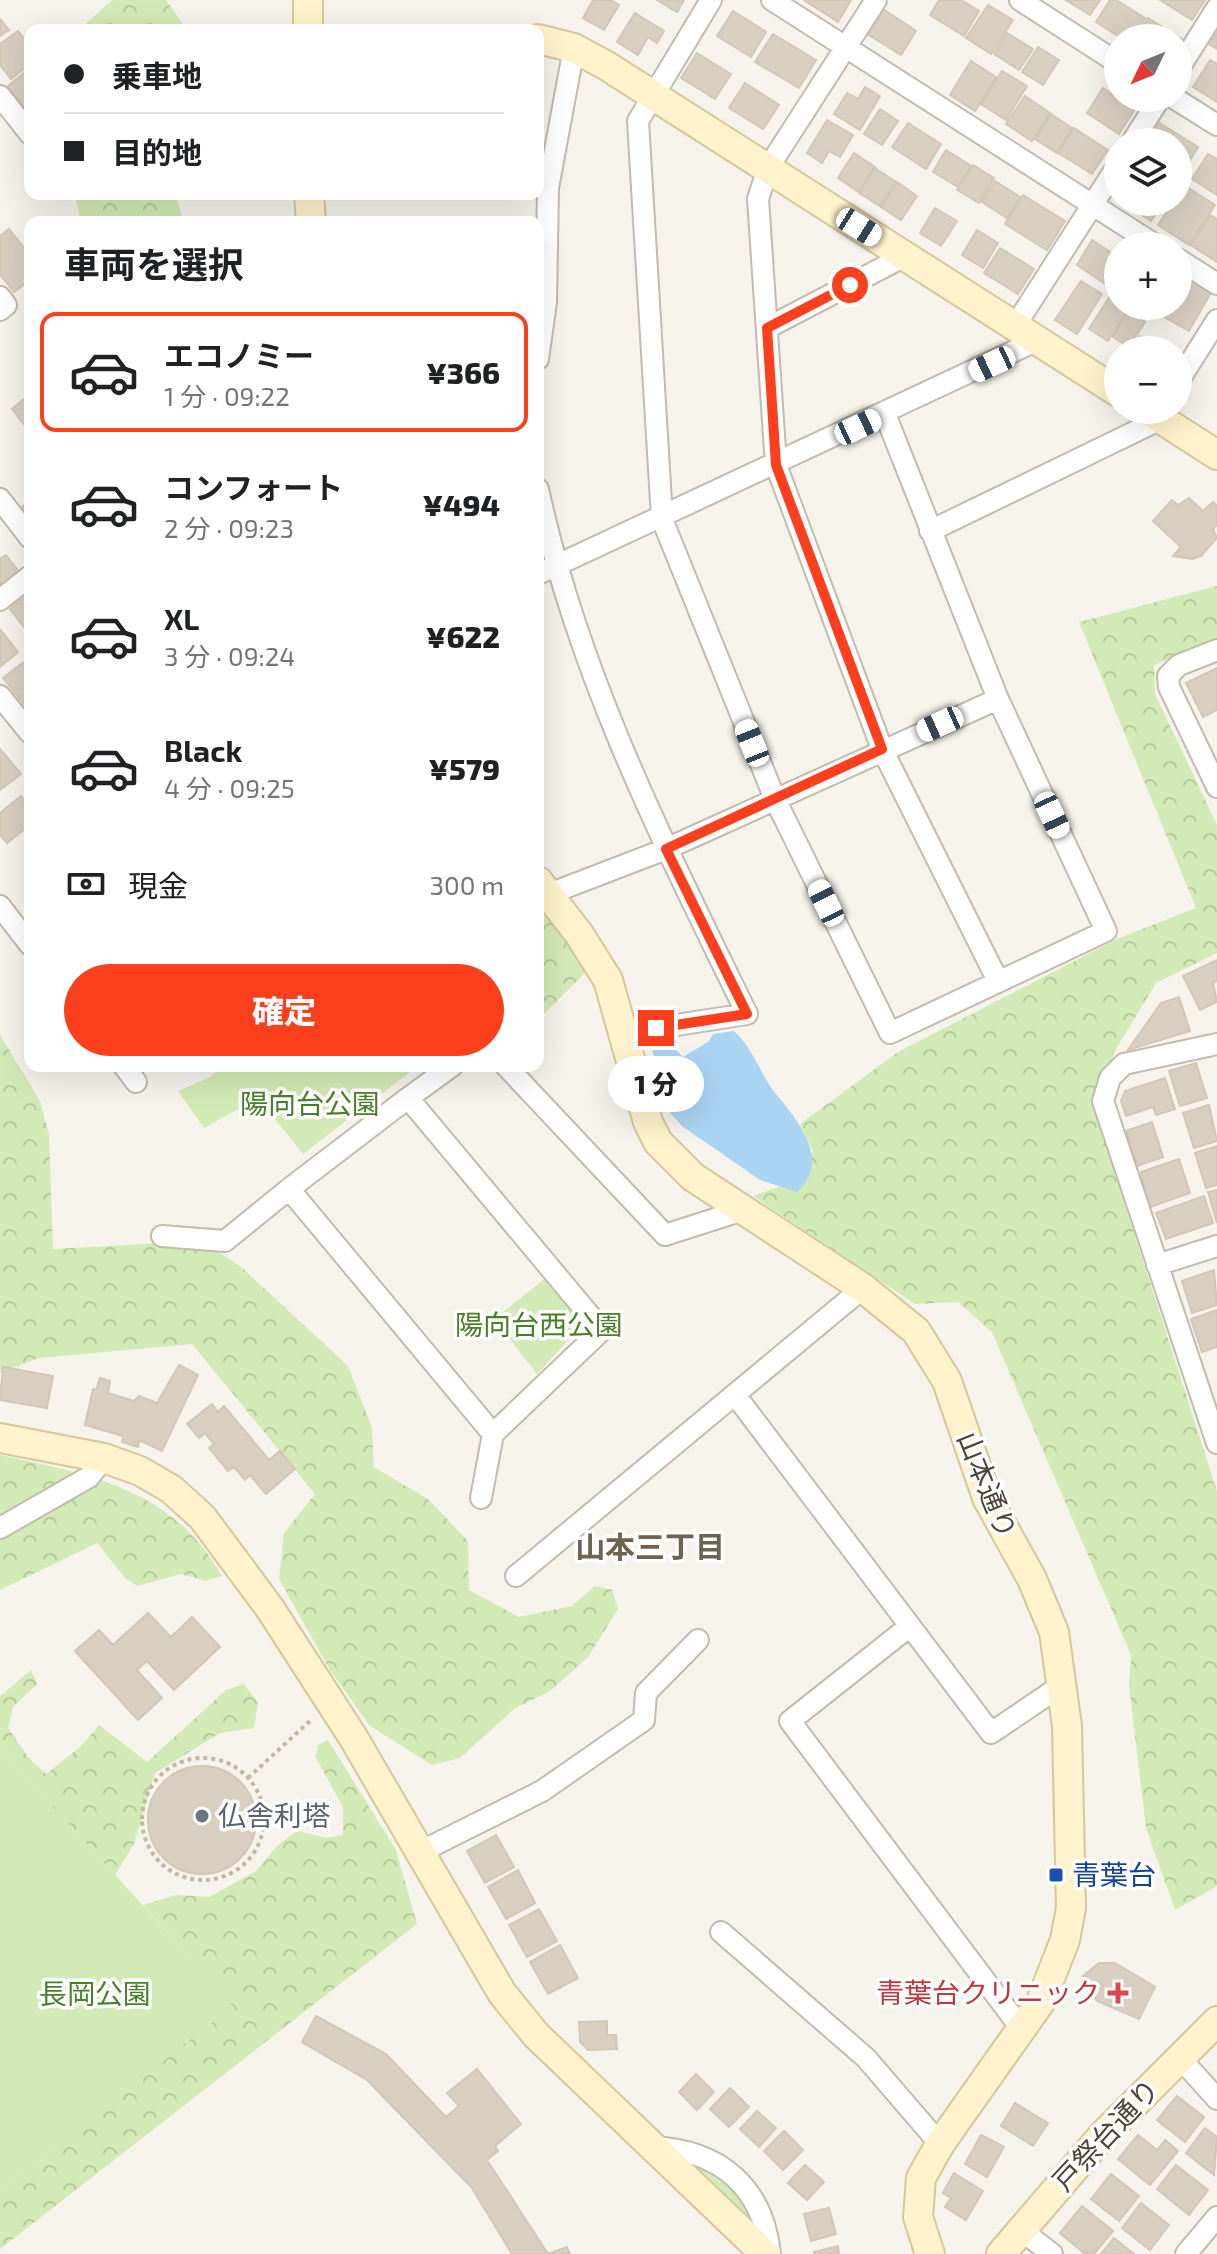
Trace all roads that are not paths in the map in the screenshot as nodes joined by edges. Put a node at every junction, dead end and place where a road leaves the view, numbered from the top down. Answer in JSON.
{"nodes":[{"id":1,"x":308,"y":0,"type":"edge"},
{"id":2,"x":711,"y":0,"type":"edge"},
{"id":3,"x":772,"y":0,"type":"edge"},
{"id":4,"x":876,"y":0,"type":"edge"},
{"id":5,"x":1020,"y":0,"type":"edge"},
{"id":6,"x":1217,"y":8,"type":"edge"},
{"id":7,"x":308,"y":24,"type":"edge"},
{"id":8,"x":544,"y":40,"type":"edge"},
{"id":9,"x":846,"y":46,"type":"junction"},
{"id":10,"x":574,"y":48,"type":"junction"},
{"id":11,"x":1192,"y":48,"type":"edge"},
{"id":12,"x":1104,"y":54,"type":"edge"},
{"id":13,"x":652,"y":94,"type":"junction"},
{"id":14,"x":0,"y":96,"type":"edge"},
{"id":15,"x":1192,"y":109,"type":"edge"},
{"id":16,"x":1217,"y":125,"type":"edge"},
{"id":17,"x":24,"y":126,"type":"edge"},
{"id":18,"x":768,"y":168,"type":"junction"},
{"id":19,"x":1104,"y":187,"type":"edge"},
{"id":20,"x":1092,"y":205,"type":"junction"},
{"id":21,"x":1135,"y":232,"type":"edge"},
{"id":22,"x":905,"y":256,"type":"junction"},
{"id":23,"x":1192,"y":268,"type":"edge"},
{"id":24,"x":1217,"y":284,"type":"edge"},
{"id":25,"x":0,"y":297,"type":"edge"},
{"id":26,"x":0,"y":310,"type":"edge"},
{"id":27,"x":544,"y":316,"type":"edge"},
{"id":28,"x":1217,"y":320,"type":"edge"},
{"id":29,"x":767,"y":328,"type":"junction"},
{"id":30,"x":1026,"y":333,"type":"junction"},
{"id":31,"x":1192,"y":360,"type":"edge"},
{"id":32,"x":1104,"y":383,"type":"edge"},
{"id":33,"x":885,"y":414,"type":"junction"},
{"id":34,"x":1137,"y":424,"type":"edge"},
{"id":35,"x":1171,"y":424,"type":"edge"},
{"id":36,"x":1217,"y":455,"type":"edge"},
{"id":37,"x":776,"y":465,"type":"junction"},
{"id":38,"x":0,"y":499,"type":"edge"},
{"id":39,"x":662,"y":519,"type":"junction"},
{"id":40,"x":24,"y":530,"type":"edge"},
{"id":41,"x":930,"y":531,"type":"junction"},
{"id":42,"x":544,"y":544,"type":"edge"},
{"id":43,"x":547,"y":572,"type":"edge"},
{"id":44,"x":24,"y":581,"type":"edge"},
{"id":45,"x":0,"y":600,"type":"edge"},
{"id":46,"x":1217,"y":650,"type":"edge"},
{"id":47,"x":0,"y":696,"type":"edge"},
{"id":48,"x":998,"y":699,"type":"junction"},
{"id":49,"x":24,"y":726,"type":"edge"},
{"id":50,"x":882,"y":749,"type":"junction"},
{"id":51,"x":1217,"y":787,"type":"edge"},
{"id":52,"x":775,"y":799,"type":"junction"},
{"id":53,"x":666,"y":849,"type":"junction"},
{"id":54,"x":544,"y":888,"type":"edge"},
{"id":55,"x":544,"y":889,"type":"edge"},
{"id":56,"x":0,"y":906,"type":"edge"},
{"id":57,"x":24,"y":937,"type":"edge"},
{"id":58,"x":998,"y":981,"type":"junction"},
{"id":59,"x":625,"y":1033,"type":"junction"},
{"id":60,"x":1217,"y":1044,"type":"edge"},
{"id":61,"x":444,"y":1072,"type":"edge"},
{"id":62,"x":512,"y":1072,"type":"edge"},
{"id":63,"x":408,"y":1098,"type":"junction"},
{"id":64,"x":289,"y":1189,"type":"junction"},
{"id":65,"x":743,"y":1210,"type":"junction"},
{"id":66,"x":162,"y":1236,"type":"dead end"},
{"id":67,"x":1217,"y":1246,"type":"edge"},
{"id":68,"x":1157,"y":1265,"type":"junction"},
{"id":69,"x":863,"y":1288,"type":"junction"},
{"id":70,"x":736,"y":1396,"type":"junction"},
{"id":71,"x":493,"y":1434,"type":"junction"},
{"id":72,"x":0,"y":1438,"type":"edge"},
{"id":73,"x":1217,"y":1443,"type":"edge"},
{"id":74,"x":104,"y":1458,"type":"junction"},
{"id":75,"x":481,"y":1498,"type":"dead end"},
{"id":76,"x":0,"y":1528,"type":"edge"},
{"id":77,"x":516,"y":1576,"type":"dead end"},
{"id":78,"x":910,"y":1626,"type":"junction"},
{"id":79,"x":698,"y":1640,"type":"dead end"},
{"id":80,"x":1062,"y":1685,"type":"junction"},
{"id":81,"x":422,"y":1851,"type":"junction"},
{"id":82,"x":721,"y":1932,"type":"dead end"},
{"id":83,"x":1217,"y":2021,"type":"edge"},
{"id":84,"x":1023,"y":2031,"type":"junction"},
{"id":85,"x":1179,"y":2057,"type":"junction"},
{"id":86,"x":1217,"y":2099,"type":"edge"},
{"id":87,"x":940,"y":2144,"type":"junction"},
{"id":88,"x":1217,"y":2217,"type":"edge"},
{"id":89,"x":1021,"y":2230,"type":"junction"},
{"id":90,"x":767,"y":2254,"type":"edge"},
{"id":91,"x":930,"y":2254,"type":"edge"},
{"id":92,"x":1001,"y":2254,"type":"edge"},
{"id":93,"x":1052,"y":2254,"type":"edge"},
{"id":94,"x":1186,"y":2254,"type":"edge"}],
"edges":[{"from":1,"to":7,"type":"street"},
{"from":2,"to":13,"type":"street"},
{"from":3,"to":9,"type":"street"},
{"from":4,"to":9,"type":"street"},
{"from":5,"to":12,"type":"street"},
{"from":6,"to":11,"type":"street"},
{"from":8,"to":10,"type":"street"},
{"from":9,"to":18,"type":"street"},
{"from":9,"to":20,"type":"street"},
{"from":10,"to":13,"type":"street"},
{"from":10,"to":27,"type":"street"},
{"from":13,"to":18,"type":"street"},
{"from":13,"to":39,"type":"street"},
{"from":14,"to":17,"type":"street"},
{"from":15,"to":16,"type":"street"},
{"from":18,"to":22,"type":"street"},
{"from":18,"to":29,"type":"street"},
{"from":19,"to":20,"type":"street"},
{"from":20,"to":21,"type":"street"},
{"from":20,"to":30,"type":"street"},
{"from":22,"to":29,"type":"street"},
{"from":22,"to":30,"type":"street"},
{"from":23,"to":24,"type":"street"},
{"from":25,"to":26,"type":"street"},
{"from":28,"to":31,"type":"street"},
{"from":29,"to":37,"type":"street"},
{"from":30,"to":32,"type":"street"},
{"from":30,"to":33,"type":"street"},
{"from":33,"to":37,"type":"street"},
{"from":33,"to":41,"type":"street"},
{"from":34,"to":41,"type":"street"},
{"from":35,"to":36,"type":"street"},
{"from":37,"to":39,"type":"street"},
{"from":37,"to":50,"type":"street"},
{"from":38,"to":40,"type":"street"},
{"from":39,"to":43,"type":"street"},
{"from":39,"to":52,"type":"street"},
{"from":41,"to":48,"type":"street"},
{"from":42,"to":43,"type":"street"},
{"from":43,"to":53,"type":"street"},
{"from":44,"to":45,"type":"street"},
{"from":46,"to":51,"type":"street"},
{"from":47,"to":49,"type":"street"},
{"from":48,"to":50,"type":"street"},
{"from":48,"to":58,"type":"street"},
{"from":50,"to":52,"type":"street"},
{"from":50,"to":58,"type":"street"},
{"from":52,"to":53,"type":"street"},
{"from":52,"to":58,"type":"street"},
{"from":53,"to":54,"type":"street"},
{"from":53,"to":59,"type":"street"},
{"from":55,"to":59,"type":"street","name":"山本通り"},
{"from":56,"to":57,"type":"street"},
{"from":59,"to":65,"type":"street","name":"山本通り"},
{"from":60,"to":68,"type":"street"},
{"from":61,"to":63,"type":"street"},
{"from":62,"to":65,"type":"street"},
{"from":63,"to":64,"type":"street"},
{"from":63,"to":71,"type":"street"},
{"from":64,"to":66,"type":"street"},
{"from":64,"to":71,"type":"street"},
{"from":65,"to":69,"type":"street","name":"山本通り"},
{"from":67,"to":68,"type":"street"},
{"from":68,"to":73,"type":"street"},
{"from":69,"to":70,"type":"street"},
{"from":69,"to":80,"type":"street","name":"山本通り"},
{"from":70,"to":77,"type":"street"},
{"from":70,"to":78,"type":"street"},
{"from":71,"to":75,"type":"street"},
{"from":72,"to":74,"type":"street"},
{"from":74,"to":76,"type":"street"},
{"from":74,"to":81,"type":"street"},
{"from":78,"to":80,"type":"street"},
{"from":78,"to":84,"type":"street"},
{"from":79,"to":81,"type":"street"},
{"from":80,"to":84,"type":"street","name":"山本通り"},
{"from":81,"to":90,"type":"street"},
{"from":82,"to":87,"type":"street"},
{"from":83,"to":85,"type":"street","name":"戸祭台通り"},
{"from":84,"to":87,"type":"street","name":"山本通り"},
{"from":85,"to":86,"type":"street"},
{"from":85,"to":89,"type":"street","name":"戸祭台通り"},
{"from":87,"to":91,"type":"street","name":"山本通り"},
{"from":88,"to":94,"type":"street"},
{"from":89,"to":92,"type":"street","name":"戸祭台通り"},
{"from":89,"to":93,"type":"street"}]}
